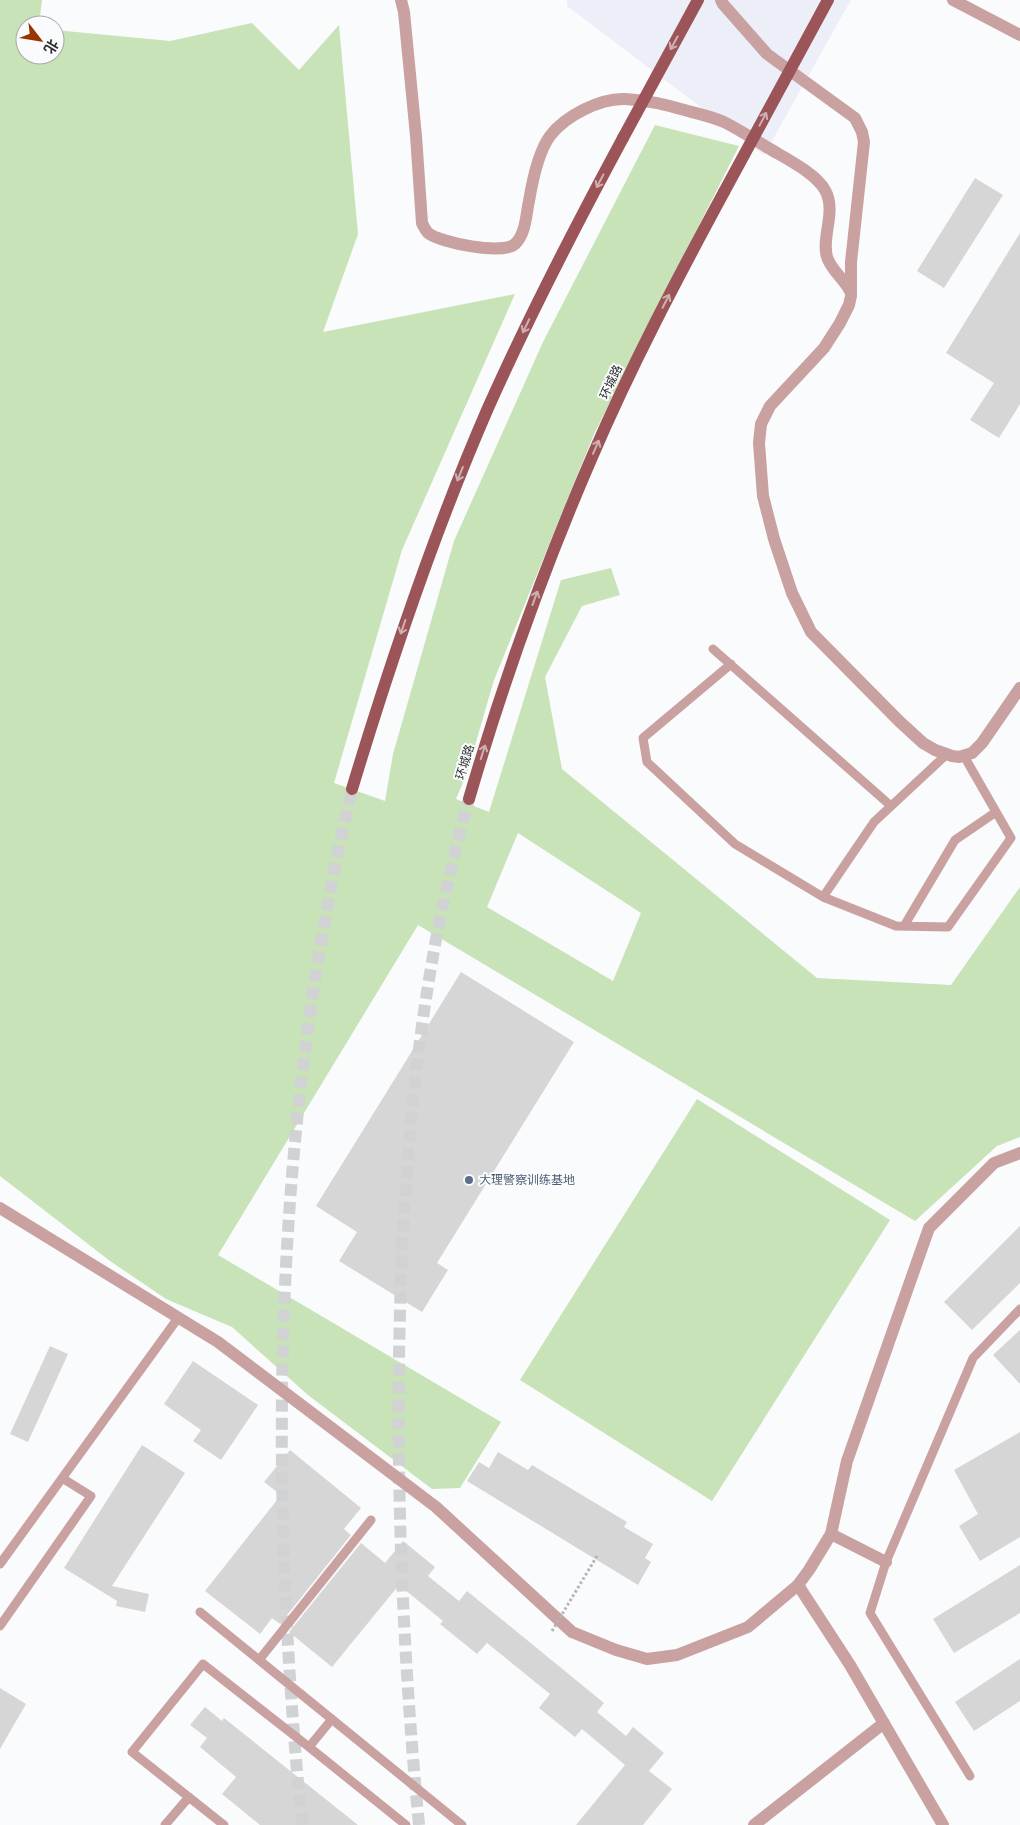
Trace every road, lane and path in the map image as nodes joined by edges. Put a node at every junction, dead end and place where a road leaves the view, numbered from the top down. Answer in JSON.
{"nodes":[{"id":1,"x":401,"y":0,"type":"edge"},
{"id":2,"x":698,"y":0,"type":"edge"},
{"id":3,"x":721,"y":0,"type":"edge"},
{"id":4,"x":828,"y":0,"type":"edge"},
{"id":5,"x":953,"y":0,"type":"edge"},
{"id":6,"x":1020,"y":35,"type":"edge"},
{"id":7,"x":851,"y":296,"type":"junction"},
{"id":8,"x":713,"y":649,"type":"dead end"},
{"id":9,"x":730,"y":664,"type":"junction"},
{"id":10,"x":1020,"y":688,"type":"edge"},
{"id":11,"x":947,"y":754,"type":"junction"},
{"id":12,"x":964,"y":756,"type":"junction"},
{"id":13,"x":352,"y":789,"type":"tunnel mouth"},
{"id":14,"x":469,"y":799,"type":"tunnel mouth"},
{"id":15,"x":891,"y":806,"type":"junction"},
{"id":16,"x":996,"y":812,"type":"junction"},
{"id":17,"x":823,"y":897,"type":"junction"},
{"id":18,"x":904,"y":926,"type":"junction"},
{"id":19,"x":1020,"y":1153,"type":"edge"},
{"id":20,"x":0,"y":1208,"type":"edge"},
{"id":21,"x":1020,"y":1309,"type":"edge"},
{"id":22,"x":178,"y":1318,"type":"junction"},
{"id":23,"x":62,"y":1478,"type":"junction"},
{"id":24,"x":371,"y":1520,"type":"dead end"},
{"id":25,"x":831,"y":1534,"type":"junction"},
{"id":26,"x":597,"y":1556,"type":"dead end"},
{"id":27,"x":886,"y":1562,"type":"junction"},
{"id":28,"x":0,"y":1564,"type":"edge"},
{"id":29,"x":798,"y":1585,"type":"junction"},
{"id":30,"x":200,"y":1612,"type":"dead end"},
{"id":31,"x":0,"y":1626,"type":"edge"},
{"id":32,"x":552,"y":1631,"type":"dead end"},
{"id":33,"x":259,"y":1660,"type":"junction"},
{"id":34,"x":332,"y":1719,"type":"junction"},
{"id":35,"x":884,"y":1723,"type":"junction"},
{"id":36,"x":309,"y":1747,"type":"junction"},
{"id":37,"x":970,"y":1776,"type":"dead end"},
{"id":38,"x":189,"y":1797,"type":"junction"},
{"id":39,"x":165,"y":1825,"type":"edge"},
{"id":40,"x":224,"y":1825,"type":"edge"},
{"id":41,"x":406,"y":1825,"type":"edge"},
{"id":42,"x":462,"y":1825,"type":"edge"},
{"id":43,"x":754,"y":1825,"type":"edge"},
{"id":44,"x":943,"y":1825,"type":"edge"}],
"edges":[{"from":1,"to":7,"type":"street"},
{"from":2,"to":13,"type":"main road","one_way":true,"bridge":true},
{"from":3,"to":7,"type":"street"},
{"from":14,"to":4,"type":"main road","name":"环城路","one_way":true,"bridge":true},
{"from":5,"to":6,"type":"street"},
{"from":7,"to":11,"type":"street"},
{"from":8,"to":9,"type":"lane"},
{"from":9,"to":15,"type":"lane"},
{"from":9,"to":17,"type":"lane"},
{"from":10,"to":12,"type":"street"},
{"from":11,"to":12,"type":"street"},
{"from":11,"to":15,"type":"lane"},
{"from":12,"to":16,"type":"lane"},
{"from":15,"to":17,"type":"lane"},
{"from":16,"to":18,"type":"lane"},
{"from":16,"to":18,"type":"lane"},
{"from":17,"to":18,"type":"lane"},
{"from":19,"to":25,"type":"street"},
{"from":20,"to":22,"type":"street"},
{"from":21,"to":27,"type":"lane"},
{"from":22,"to":23,"type":"lane"},
{"from":22,"to":29,"type":"street"},
{"from":23,"to":28,"type":"lane"},
{"from":23,"to":31,"type":"lane"},
{"from":24,"to":33,"type":"lane"},
{"from":25,"to":27,"type":"street"},
{"from":25,"to":29,"type":"street"},
{"from":26,"to":32,"type":"path","bridge":true},
{"from":27,"to":37,"type":"lane"},
{"from":29,"to":35,"type":"street"},
{"from":30,"to":33,"type":"lane"},
{"from":33,"to":34,"type":"lane"},
{"from":34,"to":36,"type":"lane"},
{"from":34,"to":42,"type":"lane"},
{"from":35,"to":43,"type":"street"},
{"from":35,"to":44,"type":"street"},
{"from":36,"to":38,"type":"lane"},
{"from":36,"to":41,"type":"lane"},
{"from":38,"to":39,"type":"lane"},
{"from":38,"to":40,"type":"lane"}]}
